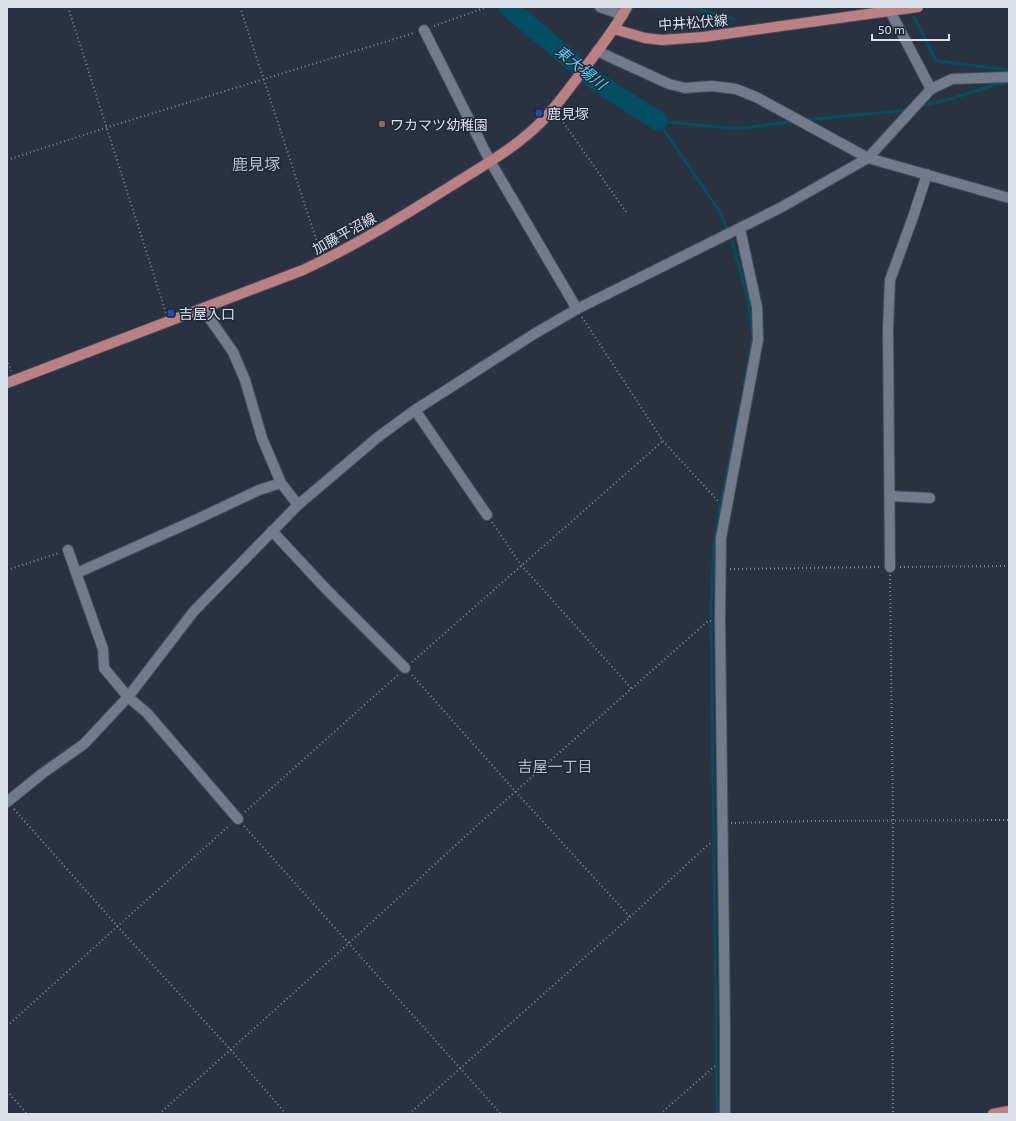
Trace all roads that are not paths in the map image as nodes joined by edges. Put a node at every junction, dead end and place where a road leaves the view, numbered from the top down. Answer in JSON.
{"nodes":[{"id":1,"x":600,"y":7,"type":"edge"},
{"id":2,"x":918,"y":7,"type":"edge"},
{"id":3,"x":625,"y":11,"type":"edge"},
{"id":4,"x":890,"y":11,"type":"junction"},
{"id":5,"x":614,"y":29,"type":"junction"},
{"id":6,"x":424,"y":30,"type":"road end"},
{"id":7,"x":597,"y":51,"type":"junction"},
{"id":8,"x":1009,"y":77,"type":"edge"},
{"id":9,"x":931,"y":88,"type":"junction"},
{"id":10,"x":868,"y":158,"type":"junction"},
{"id":11,"x":490,"y":161,"type":"junction"},
{"id":12,"x":927,"y":174,"type":"junction"},
{"id":13,"x":1009,"y":198,"type":"edge"},
{"id":14,"x":740,"y":229,"type":"junction"},
{"id":15,"x":203,"y":309,"type":"junction"},
{"id":16,"x":577,"y":310,"type":"junction"},
{"id":17,"x":7,"y":383,"type":"edge"},
{"id":18,"x":415,"y":410,"type":"junction"},
{"id":19,"x":281,"y":483,"type":"junction"},
{"id":20,"x":890,"y":496,"type":"junction"},
{"id":21,"x":930,"y":498,"type":"dead end"},
{"id":22,"x":298,"y":505,"type":"junction"},
{"id":23,"x":487,"y":515,"type":"road end"},
{"id":24,"x":272,"y":530,"type":"junction"},
{"id":25,"x":68,"y":550,"type":"road end"},
{"id":26,"x":890,"y":567,"type":"road end"},
{"id":27,"x":77,"y":573,"type":"junction"},
{"id":28,"x":405,"y":668,"type":"road end"},
{"id":29,"x":128,"y":697,"type":"junction"},
{"id":30,"x":7,"y":802,"type":"edge"},
{"id":31,"x":238,"y":818,"type":"road end"},
{"id":32,"x":1009,"y":1111,"type":"edge"},
{"id":33,"x":725,"y":1114,"type":"edge"},
{"id":34,"x":993,"y":1114,"type":"edge"}],
"edges":[{"from":1,"to":3,"type":"street"},
{"from":2,"to":4,"type":"main road","name":"中井松伏線"},
{"from":3,"to":5,"type":"main road","name":"加藤平沼線"},
{"from":4,"to":5,"type":"main road","name":"中井松伏線"},
{"from":4,"to":9,"type":"street"},
{"from":5,"to":7,"type":"main road","name":"加藤平沼線"},
{"from":6,"to":11,"type":"street"},
{"from":7,"to":10,"type":"street"},
{"from":7,"to":11,"type":"main road","name":"加藤平沼線"},
{"from":8,"to":9,"type":"street"},
{"from":9,"to":10,"type":"street"},
{"from":10,"to":12,"type":"street"},
{"from":10,"to":14,"type":"street"},
{"from":11,"to":15,"type":"main road","name":"加藤平沼線"},
{"from":11,"to":16,"type":"street"},
{"from":12,"to":13,"type":"street"},
{"from":12,"to":20,"type":"street"},
{"from":14,"to":16,"type":"street"},
{"from":14,"to":33,"type":"street"},
{"from":15,"to":17,"type":"main road","name":"加藤平沼線"},
{"from":15,"to":19,"type":"street"},
{"from":16,"to":18,"type":"street"},
{"from":18,"to":22,"type":"street"},
{"from":18,"to":23,"type":"street"},
{"from":19,"to":22,"type":"street"},
{"from":19,"to":27,"type":"street"},
{"from":20,"to":21,"type":"street"},
{"from":20,"to":26,"type":"street"},
{"from":22,"to":24,"type":"street"},
{"from":24,"to":28,"type":"street"},
{"from":24,"to":29,"type":"street"},
{"from":25,"to":27,"type":"street"},
{"from":27,"to":29,"type":"street"},
{"from":29,"to":30,"type":"street"},
{"from":29,"to":31,"type":"street"},
{"from":32,"to":34,"type":"main road"}]}
